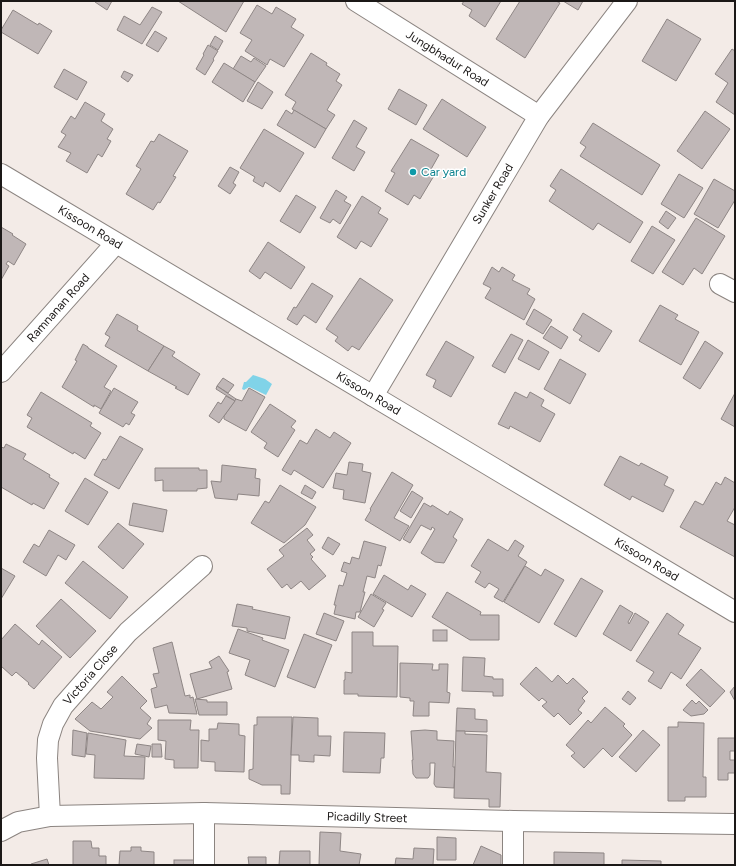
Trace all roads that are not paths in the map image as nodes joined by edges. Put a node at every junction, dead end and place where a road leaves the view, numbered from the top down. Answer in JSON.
{"nodes":[{"id":1,"x":356,"y":1,"type":"edge"},
{"id":2,"x":627,"y":1,"type":"edge"},
{"id":3,"x":539,"y":116,"type":"junction"},
{"id":4,"x":1,"y":174,"type":"edge"},
{"id":5,"x":116,"y":243,"type":"junction"},
{"id":6,"x":1,"y":372,"type":"edge"},
{"id":7,"x":373,"y":396,"type":"junction"},
{"id":8,"x":202,"y":566,"type":"dead end"},
{"id":9,"x":735,"y":612,"type":"edge"},
{"id":10,"x":204,"y":813,"type":"junction"},
{"id":11,"x":50,"y":816,"type":"junction"},
{"id":12,"x":513,"y":821,"type":"junction"},
{"id":13,"x":735,"y":824,"type":"edge"},
{"id":14,"x":1,"y":831,"type":"edge"},
{"id":15,"x":204,"y":865,"type":"edge"},
{"id":16,"x":513,"y":865,"type":"edge"}],
"edges":[{"from":1,"to":3,"type":"street","name":"Jungbhadur Road"},
{"from":2,"to":3,"type":"street","name":"Sunker Road"},
{"from":3,"to":7,"type":"street","name":"Sunker Road"},
{"from":4,"to":5,"type":"street","name":"Kissoon Road"},
{"from":5,"to":6,"type":"street","name":"Ramnanan Road"},
{"from":5,"to":7,"type":"street","name":"Kissoon Road"},
{"from":7,"to":9,"type":"street","name":"Kissoon Road"},
{"from":8,"to":11,"type":"street","name":"Victoria Close"},
{"from":10,"to":11,"type":"street","name":"Picadilly Street"},
{"from":10,"to":12,"type":"street","name":"Picadilly Street"},
{"from":10,"to":15,"type":"street"},
{"from":11,"to":14,"type":"street","name":"Picadilly Street"},
{"from":12,"to":13,"type":"street","name":"Picadilly Street"},
{"from":12,"to":16,"type":"street"}]}
